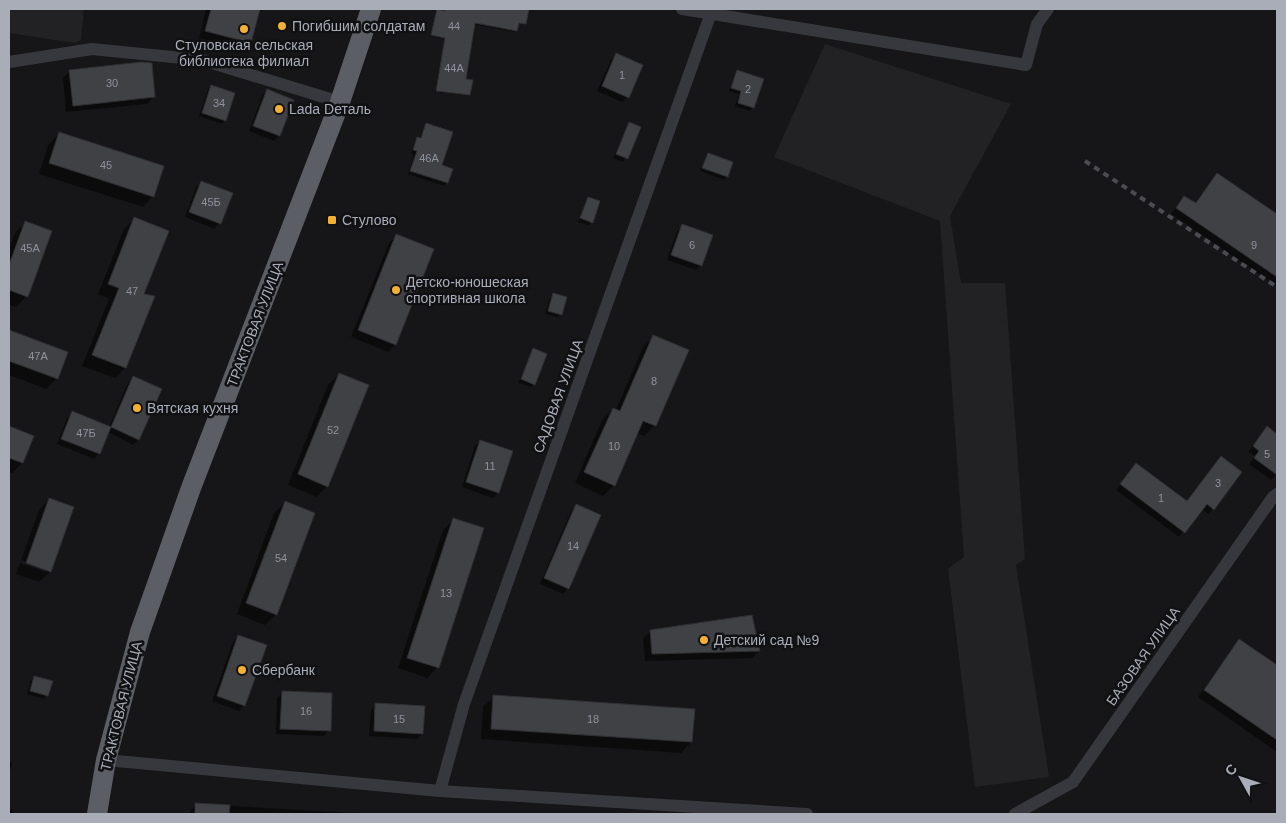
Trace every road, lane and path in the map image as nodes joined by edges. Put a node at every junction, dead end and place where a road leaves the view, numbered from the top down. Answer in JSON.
{"nodes":[{"id":1,"x":371,"y":9,"type":"edge"},
{"id":2,"x":682,"y":9,"type":"edge"},
{"id":3,"x":1048,"y":9,"type":"edge"},
{"id":4,"x":711,"y":13,"type":"junction"},
{"id":5,"x":9,"y":62,"type":"edge"},
{"id":6,"x":340,"y":102,"type":"junction"},
{"id":7,"x":1277,"y":494,"type":"edge"},
{"id":8,"x":106,"y":760,"type":"junction"},
{"id":9,"x":440,"y":792,"type":"junction"},
{"id":10,"x":97,"y":814,"type":"edge"},
{"id":11,"x":807,"y":814,"type":"edge"},
{"id":12,"x":1014,"y":814,"type":"edge"}],
"edges":[{"from":1,"to":6,"type":"highway","name":"ТРАКТОВАЯ УЛИЦА"},
{"from":2,"to":4,"type":"street"},
{"from":3,"to":4,"type":"street"},
{"from":4,"to":9,"type":"street","name":"САДОВАЯ УЛИЦА"},
{"from":5,"to":6,"type":"street"},
{"from":6,"to":8,"type":"highway","name":"ТРАКТОВАЯ УЛИЦА"},
{"from":7,"to":12,"type":"street","name":"БАЗОВАЯ УЛИЦА"},
{"from":8,"to":9,"type":"street"},
{"from":8,"to":10,"type":"highway","name":"ТРАКТОВАЯ УЛИЦА"},
{"from":9,"to":11,"type":"street"}]}
